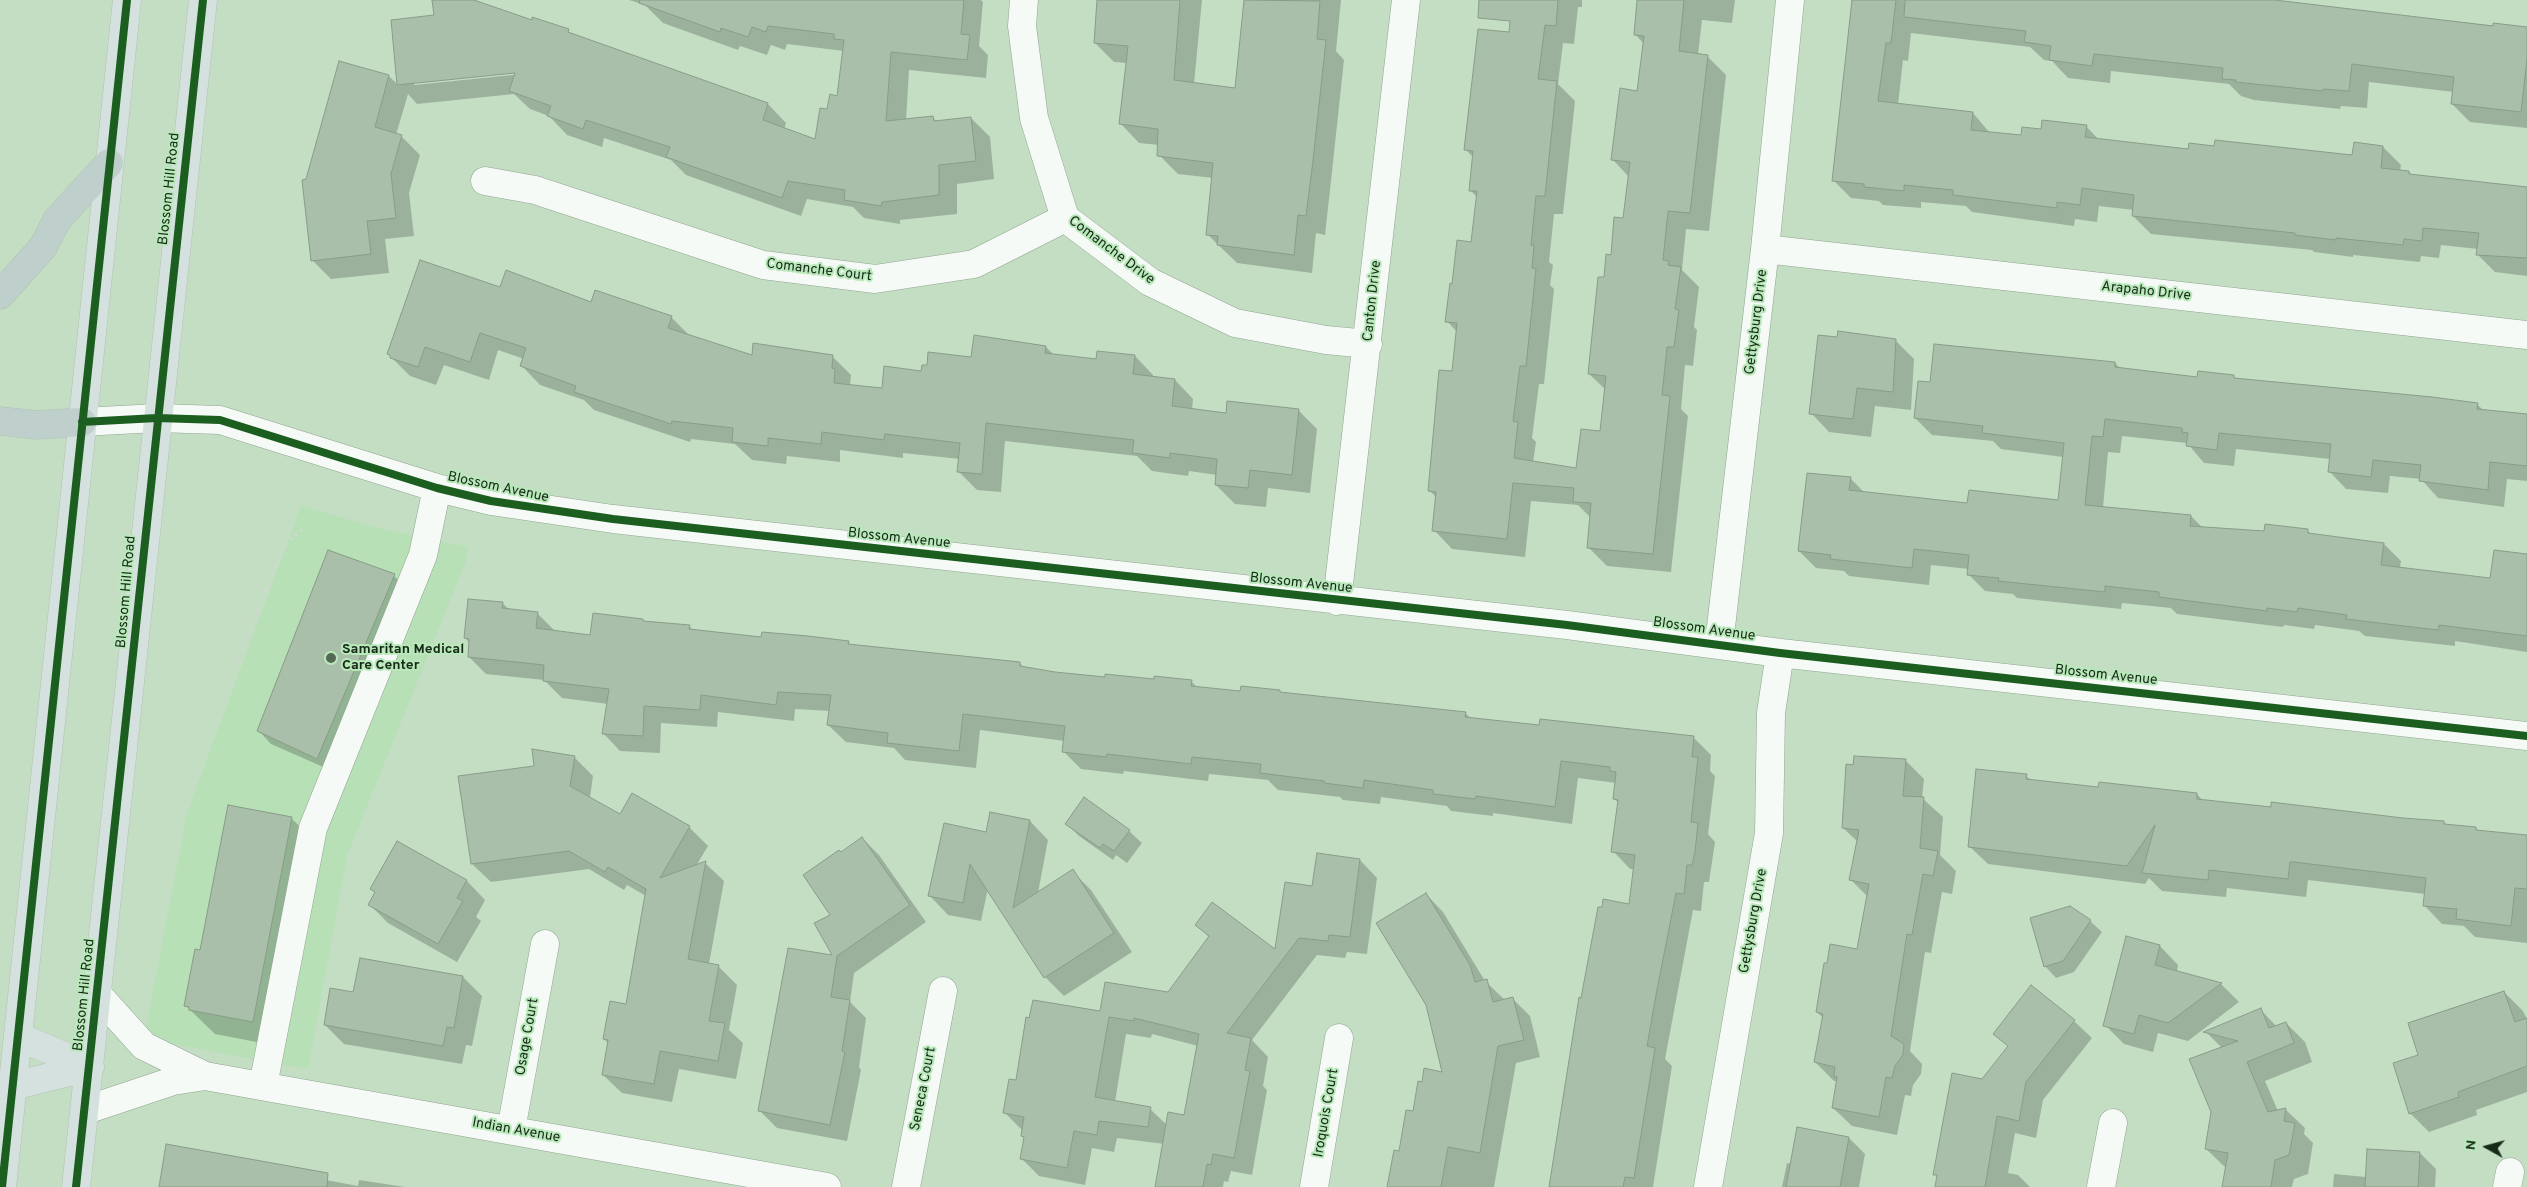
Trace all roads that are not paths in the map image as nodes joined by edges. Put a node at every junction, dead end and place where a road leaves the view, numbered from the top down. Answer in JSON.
{"nodes":[{"id":1,"x":127,"y":0,"type":"edge"},
{"id":2,"x":203,"y":0,"type":"edge"},
{"id":3,"x":1024,"y":0,"type":"edge"},
{"id":4,"x":1406,"y":0,"type":"edge"},
{"id":5,"x":1790,"y":0,"type":"edge"},
{"id":6,"x":110,"y":163,"type":"junction"},
{"id":7,"x":484,"y":181,"type":"dead end"},
{"id":8,"x":1065,"y":218,"type":"junction"},
{"id":9,"x":1765,"y":249,"type":"junction"},
{"id":10,"x":0,"y":295,"type":"edge"},
{"id":11,"x":2527,"y":335,"type":"edge"},
{"id":12,"x":1368,"y":344,"type":"junction"},
{"id":13,"x":157,"y":418,"type":"junction"},
{"id":14,"x":0,"y":421,"type":"edge"},
{"id":15,"x":82,"y":422,"type":"junction"},
{"id":16,"x":437,"y":488,"type":"junction"},
{"id":17,"x":1337,"y":601,"type":"junction"},
{"id":18,"x":1719,"y":644,"type":"junction"},
{"id":19,"x":1780,"y":653,"type":"junction"},
{"id":20,"x":2527,"y":736,"type":"edge"},
{"id":21,"x":545,"y":944,"type":"dead end"},
{"id":22,"x":943,"y":991,"type":"dead end"},
{"id":23,"x":98,"y":995,"type":"junction"},
{"id":24,"x":10,"y":1036,"type":"edge"},
{"id":25,"x":1339,"y":1038,"type":"dead end"},
{"id":26,"x":90,"y":1067,"type":"junction"},
{"id":27,"x":205,"y":1076,"type":"junction"},
{"id":28,"x":6,"y":1085,"type":"edge"},
{"id":29,"x":263,"y":1086,"type":"junction"},
{"id":30,"x":86,"y":1110,"type":"junction"},
{"id":31,"x":2113,"y":1123,"type":"dead end"},
{"id":32,"x":511,"y":1130,"type":"junction"},
{"id":33,"x":2,"y":1187,"type":"edge"},
{"id":34,"x":76,"y":1187,"type":"edge"},
{"id":35,"x":827,"y":1187,"type":"edge"},
{"id":36,"x":906,"y":1187,"type":"edge"},
{"id":37,"x":1314,"y":1187,"type":"edge"},
{"id":38,"x":1708,"y":1187,"type":"edge"},
{"id":39,"x":2101,"y":1187,"type":"edge"}],
"edges":[{"from":1,"to":6,"type":"main road"},
{"from":2,"to":13,"type":"main road","name":"Blossom Hill Road"},
{"from":3,"to":8,"type":"street","name":"Comanche Drive"},
{"from":4,"to":12,"type":"street","name":"Canton Drive"},
{"from":5,"to":9,"type":"street","name":"Gettysburg Drive"},
{"from":6,"to":10,"type":"highway"},
{"from":6,"to":15,"type":"main road"},
{"from":7,"to":8,"type":"street","name":"Comanche Court"},
{"from":8,"to":12,"type":"street","name":"Comanche Drive"},
{"from":9,"to":11,"type":"street","name":"Arapaho Drive"},
{"from":9,"to":18,"type":"street","name":"Gettysburg Drive"},
{"from":12,"to":17,"type":"street","name":"Canton Drive"},
{"from":13,"to":15,"type":"street","name":"Blossom Avenue"},
{"from":13,"to":16,"type":"street","name":"Blossom Avenue"},
{"from":13,"to":23,"type":"main road","name":"Blossom Hill Road"},
{"from":14,"to":15,"type":"highway"},
{"from":15,"to":24,"type":"main road"},
{"from":16,"to":17,"type":"street","name":"Blossom Avenue"},
{"from":16,"to":29,"type":"street"},
{"from":17,"to":18,"type":"street","name":"Blossom Avenue"},
{"from":18,"to":19,"type":"street","name":"Blossom Avenue"},
{"from":19,"to":20,"type":"street","name":"Blossom Avenue"},
{"from":19,"to":38,"type":"street","name":"Gettysburg Drive"},
{"from":21,"to":32,"type":"street","name":"Osage Court"},
{"from":22,"to":36,"type":"street","name":"Seneca Court"},
{"from":23,"to":26,"type":"main road","name":"Blossom Hill Road"},
{"from":23,"to":27,"type":"street","name":"Indian Avenue"},
{"from":24,"to":26,"type":"main road"},
{"from":24,"to":28,"type":"main road"},
{"from":25,"to":37,"type":"street","name":"Iroquois Court"},
{"from":26,"to":28,"type":"main road"},
{"from":26,"to":30,"type":"main road","name":"Blossom Hill Road"},
{"from":27,"to":29,"type":"street","name":"Indian Avenue"},
{"from":27,"to":30,"type":"street","name":"Indian Avenue"},
{"from":28,"to":33,"type":"main road"},
{"from":29,"to":32,"type":"street","name":"Indian Avenue"},
{"from":30,"to":34,"type":"main road","name":"Blossom Hill Road"},
{"from":31,"to":39,"type":"street"},
{"from":32,"to":35,"type":"street","name":"Indian Avenue"}]}
